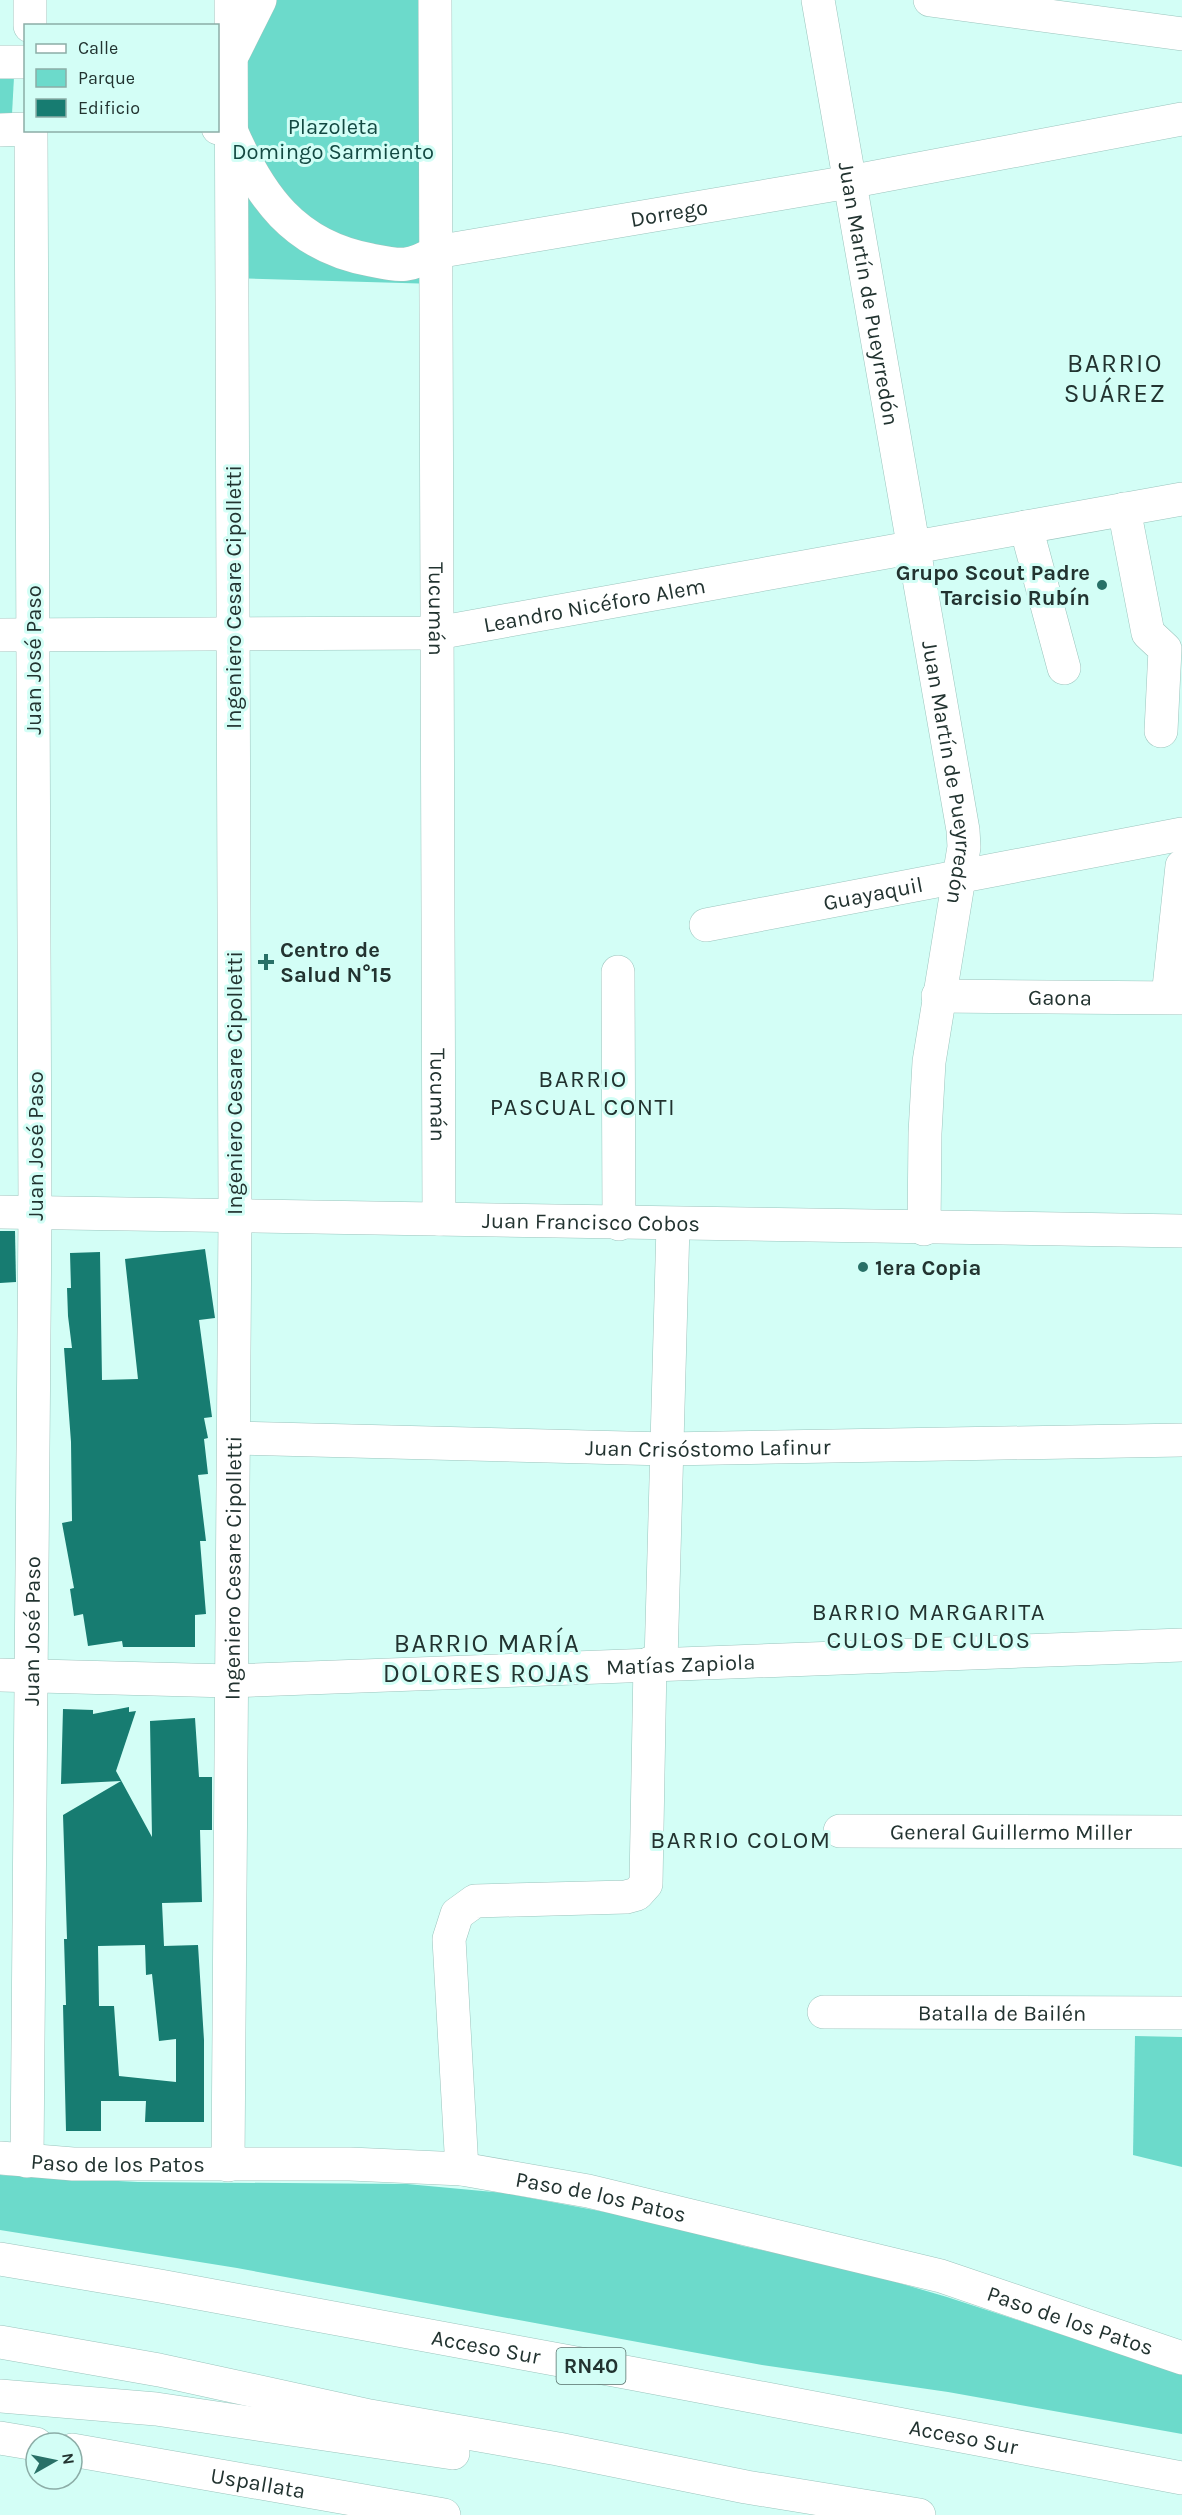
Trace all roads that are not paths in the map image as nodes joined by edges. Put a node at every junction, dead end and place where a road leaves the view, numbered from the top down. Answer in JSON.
{"nodes":[{"id":1,"x":30,"y":0,"type":"edge"},
{"id":2,"x":231,"y":0,"type":"edge"},
{"id":3,"x":260,"y":0,"type":"edge"},
{"id":4,"x":435,"y":0,"type":"edge"},
{"id":5,"x":818,"y":0,"type":"edge"},
{"id":6,"x":930,"y":0,"type":"edge"},
{"id":7,"x":30,"y":24,"type":"edge"},
{"id":8,"x":1182,"y":34,"type":"edge"},
{"id":9,"x":224,"y":58,"type":"edge"},
{"id":10,"x":0,"y":62,"type":"edge"},
{"id":11,"x":24,"y":62,"type":"edge"},
{"id":12,"x":1182,"y":119,"type":"edge"},
{"id":13,"x":224,"y":128,"type":"edge"},
{"id":14,"x":24,"y":129,"type":"edge"},
{"id":15,"x":0,"y":130,"type":"edge"},
{"id":16,"x":31,"y":132,"type":"edge"},
{"id":17,"x":849,"y":182,"type":"junction"},
{"id":18,"x":436,"y":252,"type":"junction"},
{"id":19,"x":1182,"y":499,"type":"edge"},
{"id":20,"x":1124,"y":509,"type":"junction"},
{"id":21,"x":1026,"y":527,"type":"junction"},
{"id":22,"x":915,"y":548,"type":"junction"},
{"id":23,"x":437,"y":633,"type":"junction"},
{"id":24,"x":233,"y":634,"type":"junction"},
{"id":25,"x":0,"y":635,"type":"edge"},
{"id":26,"x":33,"y":635,"type":"junction"},
{"id":27,"x":1064,"y":668,"type":"dead end"},
{"id":28,"x":1161,"y":731,"type":"dead end"},
{"id":29,"x":1182,"y":834,"type":"edge"},
{"id":30,"x":1182,"y":866,"type":"edge"},
{"id":31,"x":959,"y":877,"type":"junction"},
{"id":32,"x":706,"y":925,"type":"dead end"},
{"id":33,"x":618,"y":972,"type":"dead end"},
{"id":34,"x":938,"y":996,"type":"junction"},
{"id":35,"x":1175,"y":998,"type":"edge"},
{"id":36,"x":0,"y":1212,"type":"edge"},
{"id":37,"x":35,"y":1212,"type":"junction"},
{"id":38,"x":235,"y":1216,"type":"junction"},
{"id":39,"x":439,"y":1219,"type":"junction"},
{"id":40,"x":619,"y":1224,"type":"junction"},
{"id":41,"x":673,"y":1225,"type":"junction"},
{"id":42,"x":924,"y":1229,"type":"junction"},
{"id":43,"x":1182,"y":1231,"type":"edge"},
{"id":44,"x":234,"y":1438,"type":"junction"},
{"id":45,"x":1182,"y":1440,"type":"edge"},
{"id":46,"x":667,"y":1449,"type":"junction"},
{"id":47,"x":1182,"y":1645,"type":"edge"},
{"id":48,"x":656,"y":1663,"type":"junction"},
{"id":49,"x":0,"y":1675,"type":"edge"},
{"id":50,"x":33,"y":1675,"type":"junction"},
{"id":51,"x":230,"y":1681,"type":"junction"},
{"id":52,"x":840,"y":1831,"type":"dead end"},
{"id":53,"x":1182,"y":1832,"type":"edge"},
{"id":54,"x":824,"y":2012,"type":"dead end"},
{"id":55,"x":1182,"y":2013,"type":"edge"},
{"id":56,"x":14,"y":2160,"type":"edge"},
{"id":57,"x":228,"y":2165,"type":"junction"},
{"id":58,"x":462,"y":2169,"type":"junction"},
{"id":59,"x":0,"y":2259,"type":"edge"},
{"id":60,"x":0,"y":2342,"type":"edge"},
{"id":61,"x":1182,"y":2358,"type":"edge"},
{"id":62,"x":0,"y":2396,"type":"edge"},
{"id":63,"x":812,"y":2408,"type":"junction"},
{"id":64,"x":0,"y":2438,"type":"edge"},
{"id":65,"x":24,"y":2442,"type":"edge"},
{"id":66,"x":84,"y":2452,"type":"edge"},
{"id":67,"x":1182,"y":2458,"type":"edge"},
{"id":68,"x":1182,"y":2478,"type":"edge"},
{"id":69,"x":746,"y":2487,"type":"junction"},
{"id":70,"x":444,"y":2515,"type":"edge"},
{"id":71,"x":919,"y":2515,"type":"edge"}],
"edges":[{"from":1,"to":7,"type":"main road"},
{"from":2,"to":9,"type":"main road","name":"Ingeniero Cesare Cipolletti"},
{"from":3,"to":9,"type":"main road"},
{"from":4,"to":18,"type":"main road","name":"Tucumán"},
{"from":5,"to":17,"type":"main road","name":"Juan Martín de Pueyrredón"},
{"from":6,"to":8,"type":"main road"},
{"from":9,"to":13,"type":"main road","name":"Ingeniero Cesare Cipolletti"},
{"from":10,"to":11,"type":"main road"},
{"from":12,"to":17,"type":"main road","name":"Dorrego"},
{"from":13,"to":18,"type":"main road","name":"Dorrego"},
{"from":13,"to":24,"type":"main road","name":"Ingeniero Cesare Cipolletti"},
{"from":14,"to":15,"type":"main road"},
{"from":16,"to":26,"type":"main road","name":"Juan José Paso"},
{"from":17,"to":18,"type":"main road","name":"Dorrego"},
{"from":17,"to":22,"type":"main road","name":"Juan Martín de Pueyrredón"},
{"from":18,"to":23,"type":"main road","name":"Tucumán"},
{"from":19,"to":20,"type":"main road","name":"Leandro Nicéforo Alem"},
{"from":20,"to":21,"type":"main road","name":"Leandro Nicéforo Alem"},
{"from":20,"to":28,"type":"main road"},
{"from":21,"to":22,"type":"main road","name":"Leandro Nicéforo Alem"},
{"from":21,"to":27,"type":"main road"},
{"from":22,"to":23,"type":"main road","name":"Leandro Nicéforo Alem"},
{"from":22,"to":31,"type":"main road","name":"Juan Martín de Pueyrredón"},
{"from":23,"to":24,"type":"main road","name":"Leandro Nicéforo Alem"},
{"from":23,"to":39,"type":"main road","name":"Tucumán"},
{"from":24,"to":26,"type":"main road","name":"Leandro Nicéforo Alem"},
{"from":24,"to":38,"type":"main road","name":"Ingeniero Cesare Cipolletti"},
{"from":25,"to":26,"type":"main road","name":"Leandro Nicéforo Alem"},
{"from":26,"to":37,"type":"main road","name":"Juan José Paso"},
{"from":29,"to":31,"type":"main road","name":"Guayaquil"},
{"from":30,"to":35,"type":"main road"},
{"from":31,"to":32,"type":"main road","name":"Guayaquil"},
{"from":31,"to":34,"type":"main road","name":"Juan Martín de Pueyrredón"},
{"from":33,"to":40,"type":"main road"},
{"from":34,"to":35,"type":"main road","name":"Gaona"},
{"from":34,"to":42,"type":"main road","name":"Juan Martín de Pueyrredón"},
{"from":36,"to":37,"type":"main road","name":"Juan Francisco Cobos"},
{"from":37,"to":38,"type":"main road","name":"Juan Francisco Cobos"},
{"from":37,"to":50,"type":"main road","name":"Juan José Paso"},
{"from":38,"to":39,"type":"main road","name":"Juan Francisco Cobos"},
{"from":38,"to":44,"type":"main road","name":"Ingeniero Cesare Cipolletti"},
{"from":39,"to":40,"type":"main road","name":"Juan Francisco Cobos"},
{"from":40,"to":41,"type":"main road","name":"Juan Francisco Cobos"},
{"from":41,"to":42,"type":"main road","name":"Juan Francisco Cobos"},
{"from":41,"to":46,"type":"main road"},
{"from":42,"to":43,"type":"main road","name":"Juan Francisco Cobos"},
{"from":44,"to":46,"type":"main road","name":"Juan Crisóstomo Lafinur"},
{"from":44,"to":51,"type":"main road","name":"Ingeniero Cesare Cipolletti"},
{"from":45,"to":46,"type":"main road","name":"Juan Crisóstomo Lafinur"},
{"from":46,"to":48,"type":"main road"},
{"from":47,"to":48,"type":"main road","name":"Matías Zapiola"},
{"from":48,"to":51,"type":"main road","name":"Matías Zapiola"},
{"from":48,"to":58,"type":"main road"},
{"from":49,"to":50,"type":"main road","name":"Matías Zapiola"},
{"from":50,"to":51,"type":"main road","name":"Matías Zapiola"},
{"from":50,"to":56,"type":"main road","name":"Juan José Paso"},
{"from":51,"to":57,"type":"main road","name":"Ingeniero Cesare Cipolletti"},
{"from":52,"to":53,"type":"main road","name":"General Guillermo Miller"},
{"from":54,"to":55,"type":"main road","name":"Batalla de Bailén"},
{"from":56,"to":57,"type":"main road","name":"Paso de los Patos"},
{"from":57,"to":58,"type":"main road","name":"Paso de los Patos"},
{"from":58,"to":61,"type":"main road","name":"Paso de los Patos"},
{"from":59,"to":63,"type":"main road","name":"Acceso Sur","number":"RN40"},
{"from":60,"to":69,"type":"main road"},
{"from":62,"to":69,"type":"main road"},
{"from":63,"to":67,"type":"main road"},
{"from":63,"to":68,"type":"main road","name":"Acceso Sur","number":"RN40"},
{"from":64,"to":65,"type":"main road"},
{"from":66,"to":70,"type":"main road","name":"Uspallata"},
{"from":69,"to":71,"type":"main road"}]}
